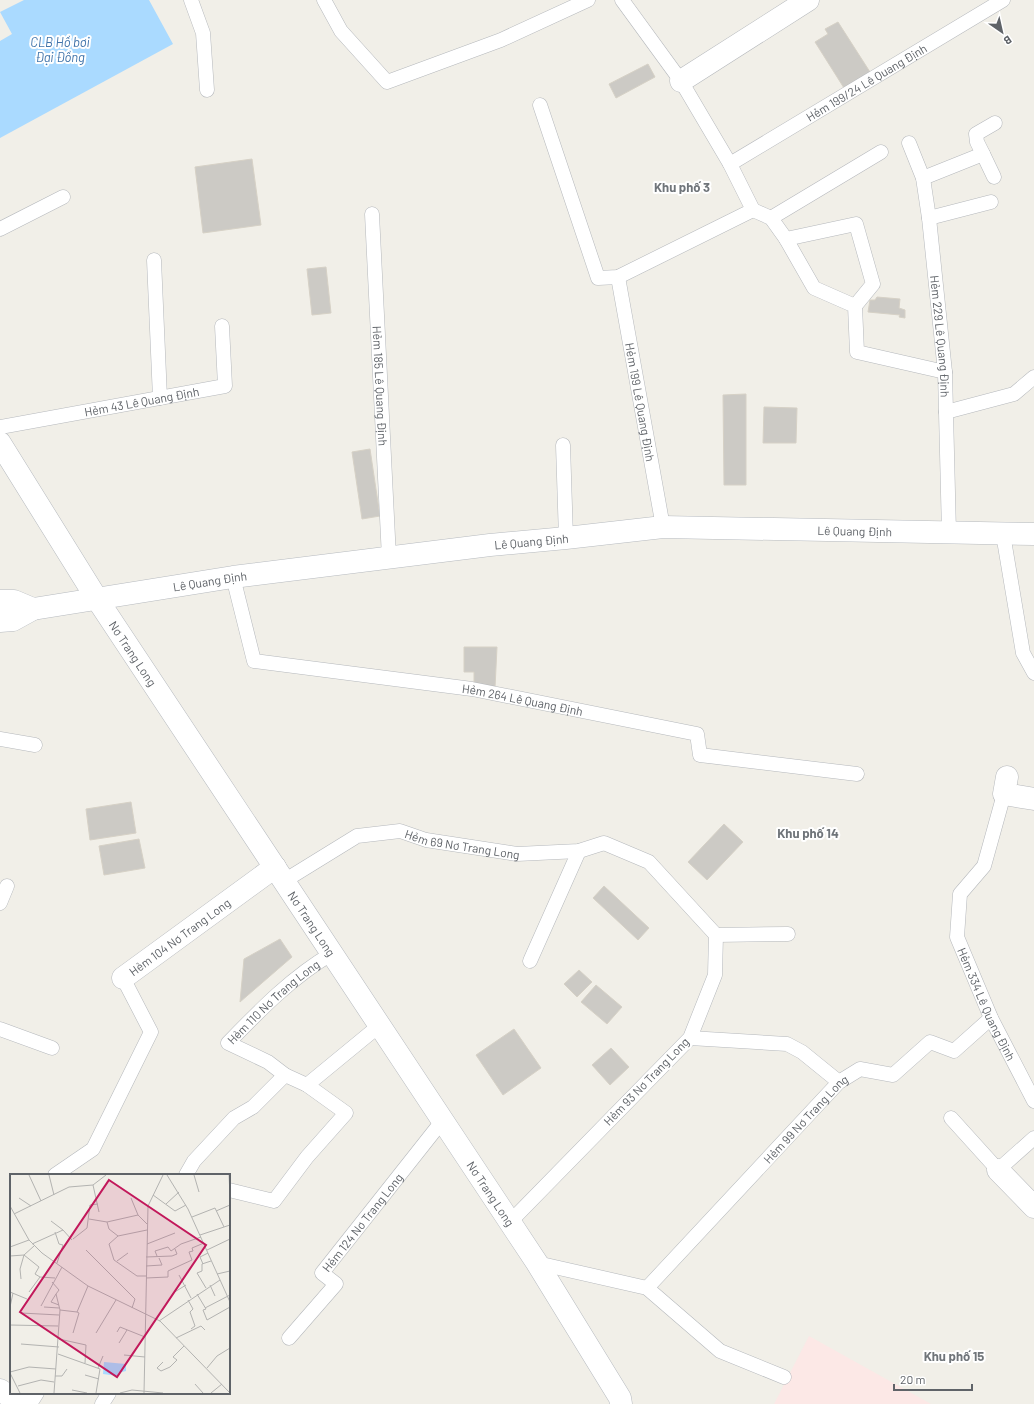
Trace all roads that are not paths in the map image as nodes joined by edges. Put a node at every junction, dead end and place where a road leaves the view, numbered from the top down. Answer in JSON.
{"nodes":[{"id":1,"x":191,"y":0,"type":"edge"},
{"id":2,"x":324,"y":0,"type":"edge"},
{"id":3,"x":588,"y":0,"type":"edge"},
{"id":4,"x":622,"y":0,"type":"edge"},
{"id":5,"x":808,"y":0,"type":"edge"},
{"id":6,"x":1003,"y":0,"type":"edge"},
{"id":7,"x":681,"y":81,"type":"junction"},
{"id":8,"x":207,"y":90,"type":"dead end"},
{"id":9,"x":540,"y":105,"type":"dead end"},
{"id":10,"x":995,"y":123,"type":"dead end"},
{"id":11,"x":909,"y":143,"type":"dead end"},
{"id":12,"x":881,"y":152,"type":"dead end"},
{"id":13,"x":983,"y":154,"type":"junction"},
{"id":14,"x":730,"y":164,"type":"junction"},
{"id":15,"x":994,"y":177,"type":"dead end"},
{"id":16,"x":923,"y":178,"type":"junction"},
{"id":17,"x":63,"y":197,"type":"dead end"},
{"id":18,"x":991,"y":202,"type":"dead end"},
{"id":19,"x":753,"y":210,"type":"junction"},
{"id":20,"x":372,"y":214,"type":"dead end"},
{"id":21,"x":770,"y":218,"type":"junction"},
{"id":22,"x":929,"y":218,"type":"junction"},
{"id":23,"x":0,"y":229,"type":"edge"},
{"id":24,"x":786,"y":239,"type":"junction"},
{"id":25,"x":154,"y":260,"type":"dead end"},
{"id":26,"x":618,"y":277,"type":"junction"},
{"id":27,"x":855,"y":306,"type":"junction"},
{"id":28,"x":222,"y":326,"type":"dead end"},
{"id":29,"x":944,"y":372,"type":"junction"},
{"id":30,"x":1034,"y":377,"type":"edge"},
{"id":31,"x":160,"y":398,"type":"junction"},
{"id":32,"x":946,"y":412,"type":"junction"},
{"id":33,"x":0,"y":427,"type":"edge"},
{"id":34,"x":0,"y":443,"type":"edge"},
{"id":35,"x":564,"y":445,"type":"dead end"},
{"id":36,"x":663,"y":527,"type":"junction"},
{"id":37,"x":949,"y":533,"type":"junction"},
{"id":38,"x":1003,"y":534,"type":"junction"},
{"id":39,"x":1034,"y":534,"type":"edge"},
{"id":40,"x":566,"y":538,"type":"junction"},
{"id":41,"x":389,"y":558,"type":"junction"},
{"id":42,"x":233,"y":578,"type":"junction"},
{"id":43,"x":97,"y":599,"type":"junction"},
{"id":44,"x":0,"y":601,"type":"edge"},
{"id":45,"x":33,"y":609,"type":"junction"},
{"id":46,"x":0,"y":621,"type":"edge"},
{"id":47,"x":1034,"y":673,"type":"edge"},
{"id":48,"x":0,"y":739,"type":"edge"},
{"id":49,"x":35,"y":745,"type":"dead end"},
{"id":50,"x":857,"y":774,"type":"dead end"},
{"id":51,"x":1005,"y":786,"type":"joint"},
{"id":52,"x":1034,"y":799,"type":"edge"},
{"id":53,"x":579,"y":851,"type":"junction"},
{"id":54,"x":280,"y":874,"type":"junction"},
{"id":55,"x":7,"y":886,"type":"dead end"},
{"id":56,"x":0,"y":903,"type":"edge"},
{"id":57,"x":788,"y":934,"type":"dead end"},
{"id":58,"x":716,"y":935,"type":"junction"},
{"id":59,"x":333,"y":953,"type":"junction"},
{"id":60,"x":530,"y":961,"type":"dead end"},
{"id":61,"x":123,"y":978,"type":"joint"},
{"id":62,"x":991,"y":1018,"type":"junction"},
{"id":63,"x":380,"y":1025,"type":"junction"},
{"id":64,"x":0,"y":1029,"type":"edge"},
{"id":65,"x":690,"y":1038,"type":"junction"},
{"id":66,"x":52,"y":1048,"type":"dead end"},
{"id":67,"x":285,"y":1075,"type":"junction"},
{"id":68,"x":839,"y":1082,"type":"junction"},
{"id":69,"x":307,"y":1084,"type":"junction"},
{"id":70,"x":1034,"y":1101,"type":"edge"},
{"id":71,"x":951,"y":1118,"type":"dead end"},
{"id":72,"x":443,"y":1120,"type":"junction"},
{"id":73,"x":1034,"y":1138,"type":"edge"},
{"id":74,"x":998,"y":1170,"type":"junction"},
{"id":75,"x":56,"y":1174,"type":"edge"},
{"id":76,"x":187,"y":1174,"type":"edge"},
{"id":77,"x":230,"y":1190,"type":"edge"},
{"id":78,"x":1034,"y":1207,"type":"edge"},
{"id":79,"x":510,"y":1222,"type":"junction"},
{"id":80,"x":538,"y":1263,"type":"junction"},
{"id":81,"x":647,"y":1288,"type":"junction"},
{"id":82,"x":289,"y":1338,"type":"dead end"},
{"id":83,"x":784,"y":1377,"type":"dead end"},
{"id":84,"x":0,"y":1390,"type":"edge"},
{"id":85,"x":36,"y":1394,"type":"edge"},
{"id":86,"x":108,"y":1394,"type":"edge"},
{"id":87,"x":21,"y":1404,"type":"edge"},
{"id":88,"x":30,"y":1404,"type":"edge"},
{"id":89,"x":102,"y":1404,"type":"edge"},
{"id":90,"x":621,"y":1404,"type":"edge"}],
"edges":[{"from":1,"to":8,"type":"lane"},
{"from":2,"to":3,"type":"lane"},
{"from":4,"to":7,"type":"lane"},
{"from":5,"to":7,"type":"main road"},
{"from":6,"to":14,"type":"lane","name":"Hẻm 199/24 Lê Quang Định"},
{"from":7,"to":14,"type":"lane"},
{"from":9,"to":26,"type":"lane"},
{"from":10,"to":13,"type":"lane"},
{"from":11,"to":16,"type":"lane","name":"Hẻm 229 Lê Quang Định"},
{"from":12,"to":21,"type":"lane"},
{"from":13,"to":15,"type":"lane"},
{"from":13,"to":16,"type":"lane"},
{"from":14,"to":19,"type":"lane"},
{"from":16,"to":22,"type":"lane","name":"Hẻm 229 Lê Quang Định"},
{"from":17,"to":23,"type":"lane"},
{"from":18,"to":22,"type":"lane"},
{"from":19,"to":21,"type":"lane"},
{"from":19,"to":26,"type":"lane"},
{"from":20,"to":41,"type":"lane","name":"Hẻm 185 Lê Quang Định"},
{"from":21,"to":24,"type":"lane"},
{"from":22,"to":29,"type":"lane","name":"Hẻm 229 Lê Quang Định"},
{"from":24,"to":27,"type":"lane"},
{"from":24,"to":27,"type":"lane"},
{"from":25,"to":31,"type":"lane"},
{"from":26,"to":36,"type":"lane","name":"Hẻm 199 Lê Quang Định"},
{"from":27,"to":29,"type":"lane"},
{"from":28,"to":31,"type":"lane","name":"Hẻm 43 Lê Quang Định"},
{"from":29,"to":32,"type":"lane","name":"Hẻm 229 Lê Quang Định"},
{"from":30,"to":32,"type":"lane"},
{"from":31,"to":33,"type":"lane","name":"Hẻm 43 Lê Quang Định"},
{"from":32,"to":37,"type":"lane","name":"Hẻm 229 Lê Quang Định"},
{"from":34,"to":43,"type":"main road","name":"Nơ Trang Long"},
{"from":35,"to":40,"type":"lane"},
{"from":36,"to":37,"type":"main road","name":"Lê Quang Định"},
{"from":36,"to":40,"type":"main road","name":"Lê Quang Định"},
{"from":37,"to":38,"type":"main road","name":"Lê Quang Định"},
{"from":38,"to":39,"type":"main road","name":"Lê Quang Định"},
{"from":38,"to":47,"type":"lane"},
{"from":40,"to":41,"type":"main road","name":"Lê Quang Định"},
{"from":41,"to":42,"type":"main road","name":"Lê Quang Định"},
{"from":42,"to":43,"type":"main road","name":"Lê Quang Định"},
{"from":42,"to":50,"type":"lane","name":"Hẻm 264 Lê Quang Định"},
{"from":43,"to":45,"type":"main road","name":"Lê Quang Định"},
{"from":43,"to":54,"type":"main road","name":"Nơ Trang Long"},
{"from":44,"to":45,"type":"main road"},
{"from":45,"to":46,"type":"main road","name":"Lê Quang Định"},
{"from":48,"to":49,"type":"lane"},
{"from":51,"to":52,"type":"main road","name":"Hẻm 334 Lê Quang Định"},
{"from":51,"to":62,"type":"lane","name":"Hẻm 334 Lê Quang Định"},
{"from":53,"to":54,"type":"lane","name":"Hẻm 69 Nơ Trang Long"},
{"from":53,"to":58,"type":"lane","name":"Hẻm 69 Nơ Trang Long"},
{"from":53,"to":60,"type":"lane"},
{"from":54,"to":59,"type":"main road","name":"Nơ Trang Long"},
{"from":54,"to":61,"type":"main road","name":"Hẻm 104 Nơ Trang Long"},
{"from":55,"to":56,"type":"lane"},
{"from":57,"to":58,"type":"lane"},
{"from":58,"to":65,"type":"lane","name":"Hẻm 93 Nơ Trang Long"},
{"from":59,"to":63,"type":"main road","name":"Nơ Trang Long"},
{"from":59,"to":67,"type":"lane","name":"Hẻm 110 Nơ Trang Long"},
{"from":61,"to":75,"type":"lane","name":"Hẻm 104 Nơ Trang Long"},
{"from":62,"to":68,"type":"lane","name":"Hẻm 99 Nơ Trang Long"},
{"from":62,"to":70,"type":"lane","name":"Hẻm 334 Lê Quang Định"},
{"from":63,"to":69,"type":"lane"},
{"from":63,"to":72,"type":"main road","name":"Nơ Trang Long"},
{"from":64,"to":66,"type":"lane"},
{"from":65,"to":68,"type":"lane"},
{"from":65,"to":79,"type":"lane","name":"Hẻm 93 Nơ Trang Long"},
{"from":67,"to":69,"type":"lane"},
{"from":67,"to":76,"type":"lane"},
{"from":68,"to":81,"type":"lane","name":"Hẻm 99 Nơ Trang Long"},
{"from":69,"to":77,"type":"lane"},
{"from":71,"to":74,"type":"lane"},
{"from":72,"to":79,"type":"main road","name":"Nơ Trang Long"},
{"from":72,"to":82,"type":"lane","name":"Hẻm 124 Nơ Trang Long"},
{"from":73,"to":74,"type":"lane"},
{"from":74,"to":78,"type":"main road"},
{"from":79,"to":80,"type":"main road","name":"Nơ Trang Long"},
{"from":80,"to":81,"type":"lane"},
{"from":80,"to":90,"type":"main road","name":"Nơ Trang Long"},
{"from":81,"to":83,"type":"lane"},
{"from":84,"to":87,"type":"main road"},
{"from":85,"to":88,"type":"lane"},
{"from":86,"to":89,"type":"lane"}]}
